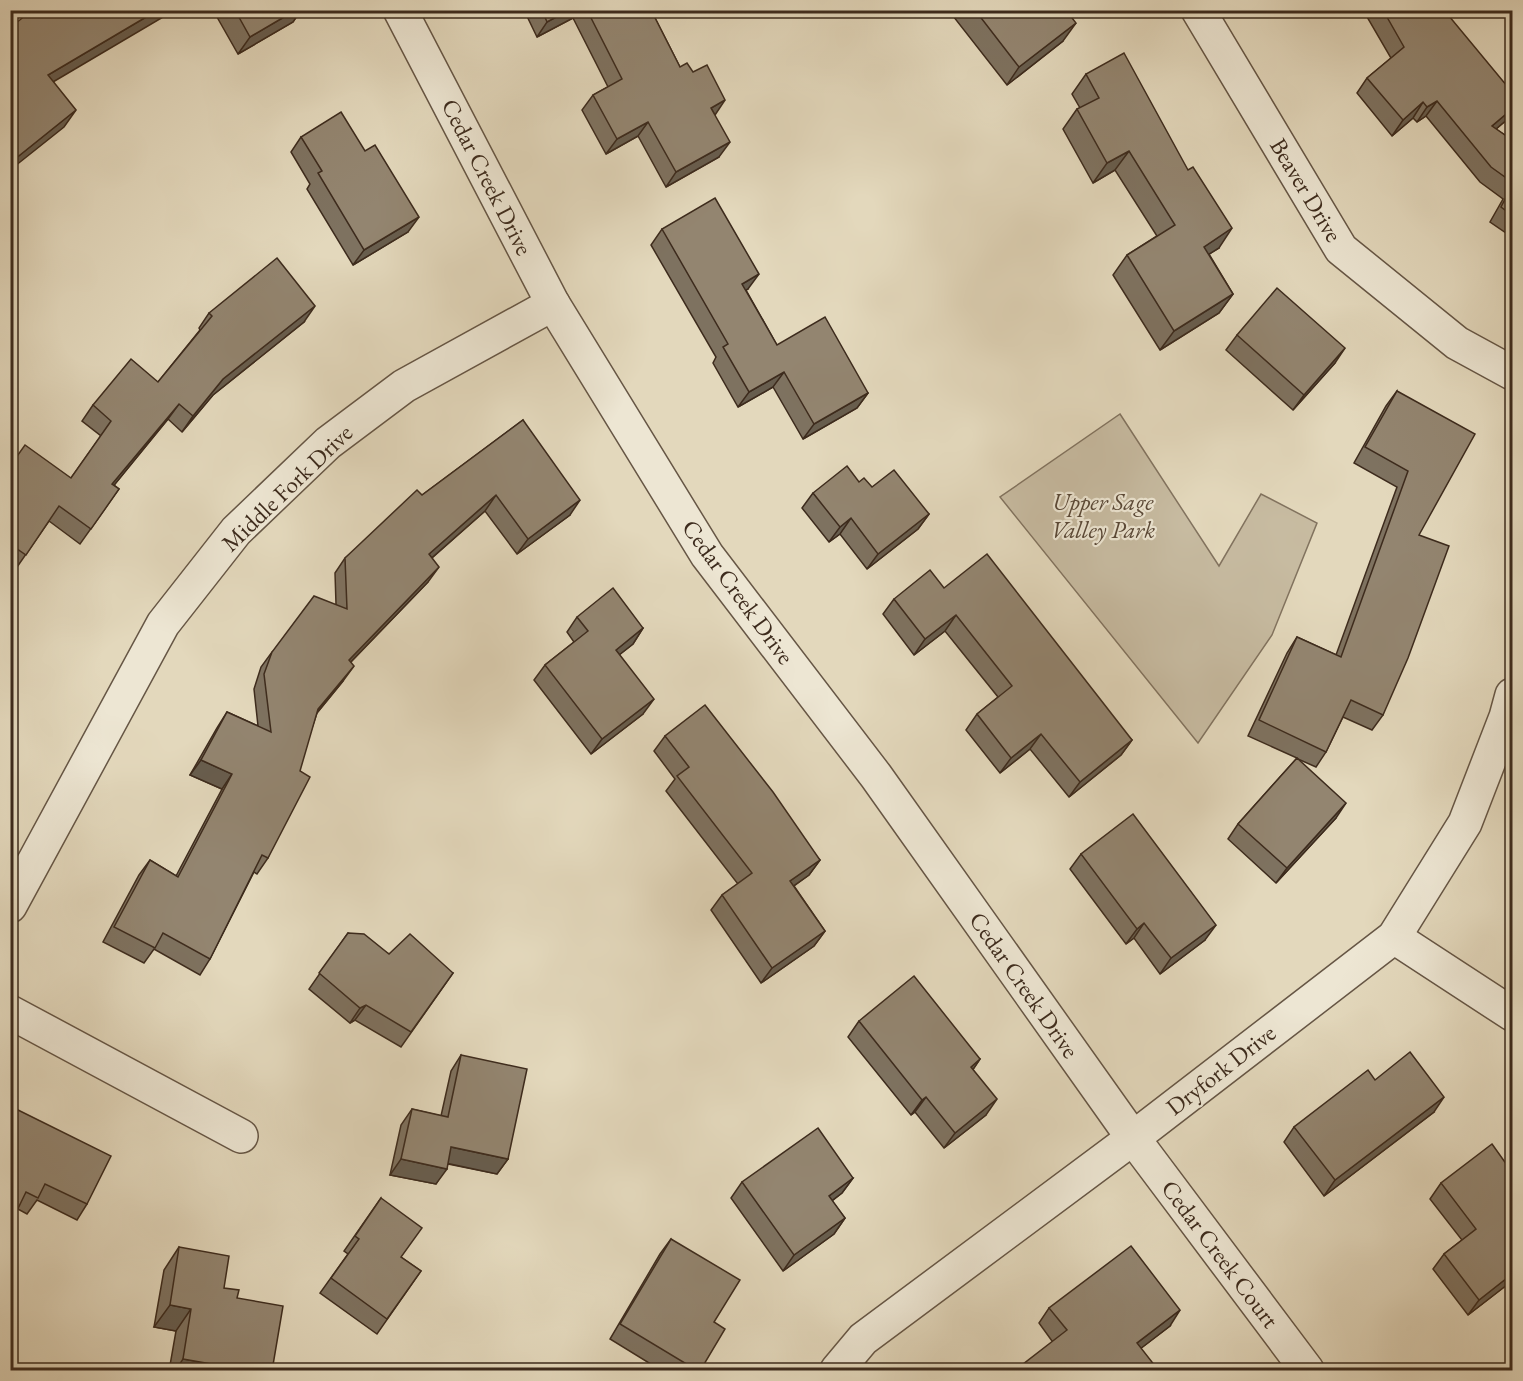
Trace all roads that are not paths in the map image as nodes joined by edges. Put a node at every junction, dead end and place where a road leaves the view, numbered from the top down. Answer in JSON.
{"nodes":[{"id":1,"x":400,"y":10,"type":"edge"},
{"id":2,"x":1198,"y":10,"type":"edge"},
{"id":3,"x":553,"y":304,"type":"junction"},
{"id":4,"x":1512,"y":373,"type":"edge"},
{"id":5,"x":1512,"y":695,"type":"edge"},
{"id":6,"x":10,"y":906,"type":"edge"},
{"id":7,"x":1394,"y":937,"type":"junction"},
{"id":8,"x":10,"y":1012,"type":"edge"},
{"id":9,"x":1512,"y":1014,"type":"edge"},
{"id":10,"x":241,"y":1136,"type":"dead end"},
{"id":11,"x":1133,"y":1138,"type":"junction"},
{"id":12,"x":837,"y":1371,"type":"edge"},
{"id":13,"x":1307,"y":1371,"type":"edge"}],
"edges":[{"from":1,"to":3,"type":"street","name":"Cedar Creek Drive"},
{"from":2,"to":4,"type":"street","name":"Beaver Drive"},
{"from":3,"to":6,"type":"street","name":"Middle Fork Drive"},
{"from":3,"to":11,"type":"street","name":"Cedar Creek Drive"},
{"from":5,"to":7,"type":"street","name":"Dryfork Drive"},
{"from":7,"to":9,"type":"street"},
{"from":7,"to":11,"type":"street","name":"Dryfork Drive"},
{"from":8,"to":10,"type":"street"},
{"from":11,"to":12,"type":"street","name":"Dryfork Drive"},
{"from":11,"to":13,"type":"street","name":"Cedar Creek Court"}]}
